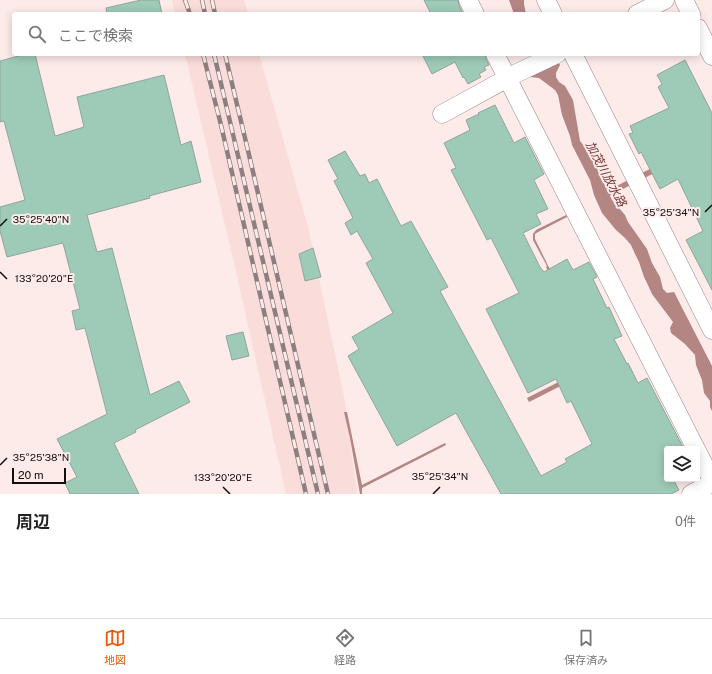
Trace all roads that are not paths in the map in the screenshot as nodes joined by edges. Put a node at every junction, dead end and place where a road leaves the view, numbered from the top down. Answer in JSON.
{"nodes":[{"id":1,"x":468,"y":0,"type":"edge"},
{"id":2,"x":546,"y":0,"type":"edge"},
{"id":3,"x":665,"y":0,"type":"edge"},
{"id":4,"x":684,"y":0,"type":"edge"},
{"id":5,"x":474,"y":12,"type":"edge"},
{"id":6,"x":552,"y":12,"type":"edge"},
{"id":7,"x":641,"y":12,"type":"edge"},
{"id":8,"x":690,"y":12,"type":"edge"},
{"id":9,"x":700,"y":32,"type":"edge"},
{"id":10,"x":497,"y":56,"type":"edge"},
{"id":11,"x":553,"y":56,"type":"edge"},
{"id":12,"x":574,"y":56,"type":"edge"},
{"id":13,"x":712,"y":56,"type":"edge"},
{"id":14,"x":513,"y":76,"type":"junction"},
{"id":15,"x":442,"y":114,"type":"dead end"},
{"id":16,"x":712,"y":330,"type":"edge"},
{"id":17,"x":694,"y":446,"type":"edge"},
{"id":18,"x":700,"y":458,"type":"edge"},
{"id":19,"x":712,"y":482,"type":"edge"},
{"id":20,"x":690,"y":494,"type":"edge"}],
"edges":[{"from":1,"to":5,"type":"street"},
{"from":2,"to":6,"type":"street"},
{"from":3,"to":7,"type":"street"},
{"from":4,"to":8,"type":"street"},
{"from":9,"to":13,"type":"street"},
{"from":10,"to":14,"type":"street"},
{"from":11,"to":14,"type":"street"},
{"from":12,"to":16,"type":"street"},
{"from":14,"to":15,"type":"street"},
{"from":14,"to":17,"type":"street"},
{"from":18,"to":19,"type":"street"},
{"from":19,"to":20,"type":"street"}]}
